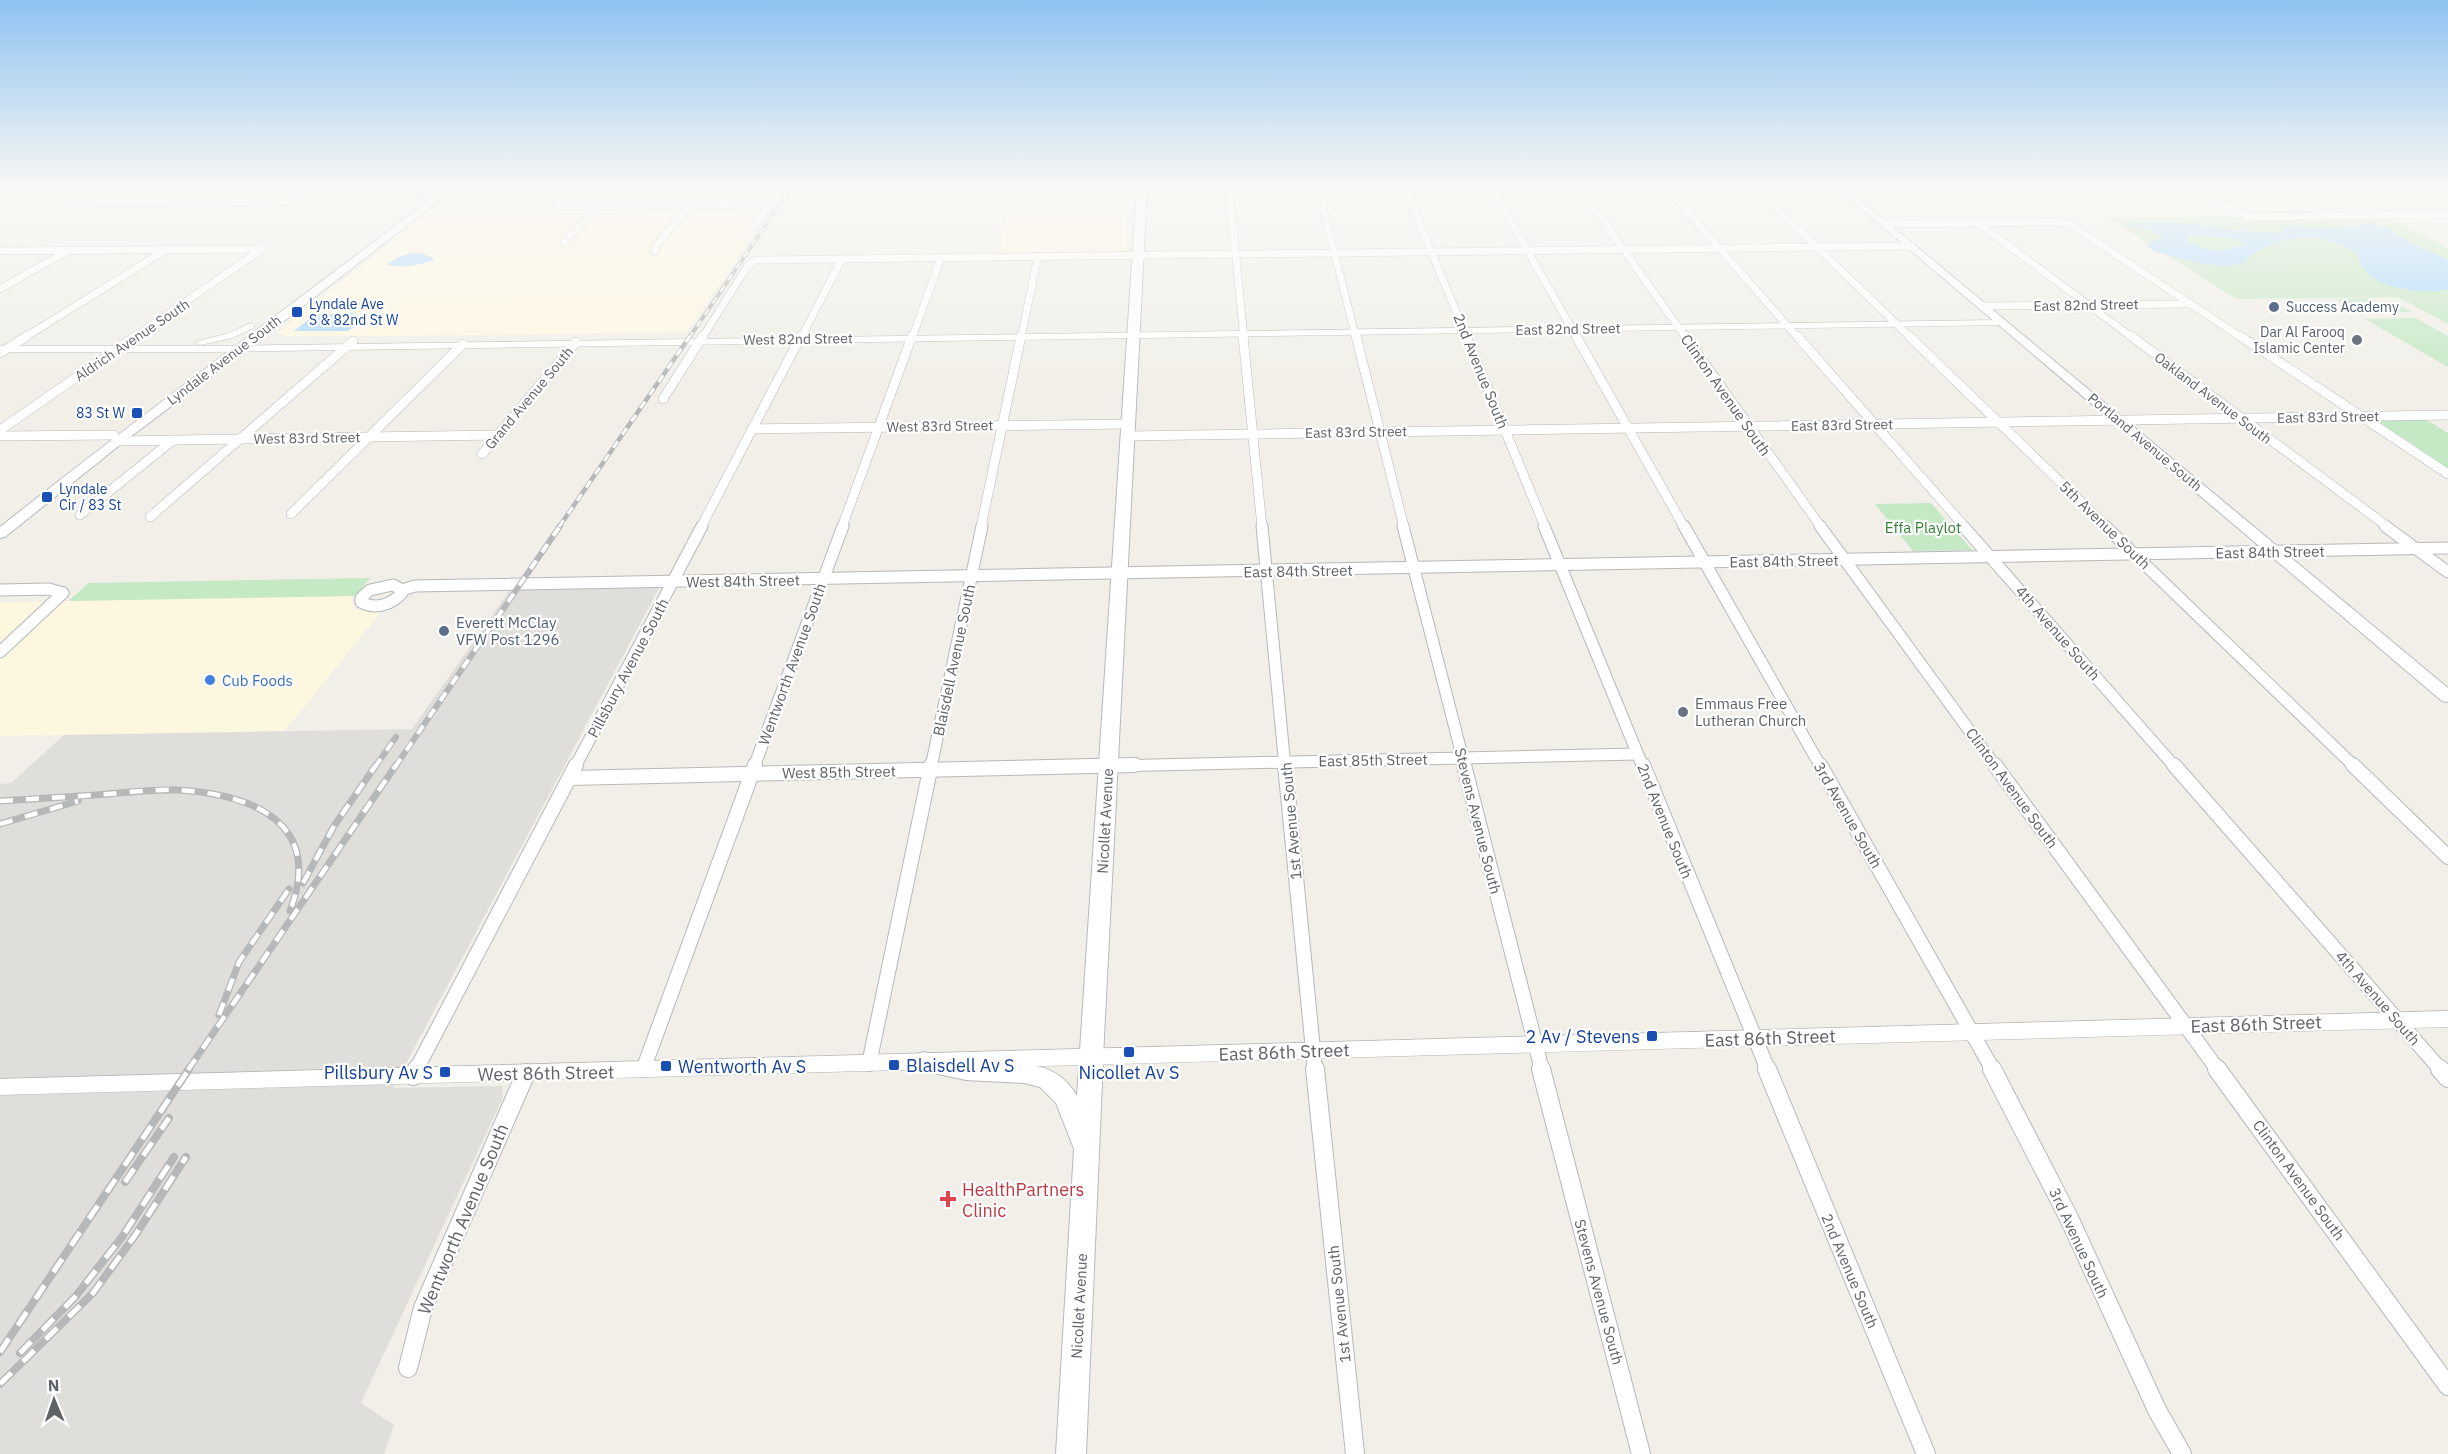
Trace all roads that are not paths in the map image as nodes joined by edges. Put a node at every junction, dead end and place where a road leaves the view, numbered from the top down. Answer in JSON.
{"nodes":[{"id":1,"x":1138,"y":255,"type":"edge"},
{"id":2,"x":59,"y":256,"type":"edge"},
{"id":3,"x":157,"y":256,"type":"edge"},
{"id":4,"x":252,"y":256,"type":"edge"},
{"id":5,"x":346,"y":256,"type":"edge"},
{"id":6,"x":357,"y":256,"type":"edge"},
{"id":7,"x":1038,"y":256,"type":"junction"},
{"id":8,"x":1053,"y":256,"type":"edge"},
{"id":9,"x":1236,"y":256,"type":"edge"},
{"id":10,"x":1336,"y":256,"type":"edge"},
{"id":11,"x":1434,"y":256,"type":"edge"},
{"id":12,"x":1531,"y":256,"type":"edge"},
{"id":13,"x":1629,"y":256,"type":"edge"},
{"id":14,"x":1728,"y":256,"type":"edge"},
{"id":15,"x":1826,"y":256,"type":"edge"},
{"id":16,"x":1923,"y":256,"type":"edge"},
{"id":17,"x":2023,"y":256,"type":"edge"},
{"id":18,"x":2118,"y":256,"type":"edge"},
{"id":19,"x":941,"y":258,"type":"junction"},
{"id":20,"x":842,"y":259,"type":"junction"},
{"id":21,"x":0,"y":289,"type":"edge"},
{"id":22,"x":2088,"y":304,"type":"junction"},
{"id":23,"x":2190,"y":304,"type":"junction"},
{"id":24,"x":1982,"y":306,"type":"junction"},
{"id":25,"x":2002,"y":323,"type":"junction"},
{"id":26,"x":1897,"y":324,"type":"junction"},
{"id":27,"x":251,"y":326,"type":"junction"},
{"id":28,"x":271,"y":326,"type":"junction"},
{"id":29,"x":1789,"y":326,"type":"junction"},
{"id":30,"x":1678,"y":327,"type":"junction"},
{"id":31,"x":1572,"y":329,"type":"junction"},
{"id":32,"x":1464,"y":330,"type":"junction"},
{"id":33,"x":1355,"y":332,"type":"junction"},
{"id":34,"x":1245,"y":333,"type":"junction"},
{"id":35,"x":1134,"y":335,"type":"junction"},
{"id":36,"x":1023,"y":336,"type":"junction"},
{"id":37,"x":913,"y":338,"type":"junction"},
{"id":38,"x":800,"y":339,"type":"junction"},
{"id":39,"x":702,"y":340,"type":"junction"},
{"id":40,"x":299,"y":342,"type":"junction"},
{"id":41,"x":576,"y":342,"type":"junction"},
{"id":42,"x":192,"y":343,"type":"junction"},
{"id":43,"x":349,"y":343,"type":"junction"},
{"id":44,"x":463,"y":344,"type":"junction"},
{"id":45,"x":234,"y":346,"type":"junction"},
{"id":46,"x":120,"y":348,"type":"junction"},
{"id":47,"x":180,"y":349,"type":"junction"},
{"id":48,"x":2,"y":350,"type":"edge"},
{"id":49,"x":203,"y":358,"type":"dead end"},
{"id":50,"x":663,"y":399,"type":"dead end"},
{"id":51,"x":2448,"y":415,"type":"edge"},
{"id":52,"x":2361,"y":417,"type":"junction"},
{"id":53,"x":2240,"y":418,"type":"junction"},
{"id":54,"x":2119,"y":421,"type":"junction"},
{"id":55,"x":1999,"y":422,"type":"junction"},
{"id":56,"x":1876,"y":424,"type":"junction"},
{"id":57,"x":1004,"y":425,"type":"junction"},
{"id":58,"x":1749,"y":426,"type":"junction"},
{"id":59,"x":880,"y":427,"type":"junction"},
{"id":60,"x":1629,"y":428,"type":"junction"},
{"id":61,"x":752,"y":429,"type":"junction"},
{"id":62,"x":0,"y":430,"type":"edge"},
{"id":63,"x":1128,"y":430,"type":"junction"},
{"id":64,"x":1505,"y":430,"type":"junction"},
{"id":65,"x":1380,"y":432,"type":"junction"},
{"id":66,"x":1254,"y":434,"type":"junction"},
{"id":67,"x":497,"y":435,"type":"junction"},
{"id":68,"x":0,"y":436,"type":"edge"},
{"id":69,"x":368,"y":437,"type":"junction"},
{"id":70,"x":115,"y":438,"type":"junction"},
{"id":71,"x":239,"y":439,"type":"junction"},
{"id":72,"x":173,"y":440,"type":"junction"},
{"id":73,"x":482,"y":454,"type":"dead end"},
{"id":74,"x":2448,"y":474,"type":"edge"},
{"id":75,"x":291,"y":514,"type":"dead end"},
{"id":76,"x":80,"y":515,"type":"dead end"},
{"id":77,"x":150,"y":517,"type":"dead end"},
{"id":78,"x":0,"y":522,"type":"edge"},
{"id":79,"x":0,"y":534,"type":"edge"},
{"id":80,"x":2448,"y":548,"type":"edge"},
{"id":81,"x":2416,"y":549,"type":"junction"},
{"id":82,"x":2275,"y":552,"type":"junction"},
{"id":83,"x":2135,"y":554,"type":"junction"},
{"id":84,"x":1992,"y":557,"type":"junction"},
{"id":85,"x":1846,"y":560,"type":"junction"},
{"id":86,"x":1705,"y":563,"type":"junction"},
{"id":87,"x":1560,"y":566,"type":"junction"},
{"id":88,"x":1415,"y":568,"type":"junction"},
{"id":89,"x":1267,"y":571,"type":"junction"},
{"id":90,"x":2448,"y":572,"type":"edge"},
{"id":91,"x":1119,"y":574,"type":"junction"},
{"id":92,"x":972,"y":577,"type":"junction"},
{"id":93,"x":824,"y":579,"type":"junction"},
{"id":94,"x":672,"y":582,"type":"junction"},
{"id":95,"x":0,"y":590,"type":"edge"},
{"id":96,"x":402,"y":590,"type":"dead end"},
{"id":97,"x":63,"y":593,"type":"junction"},
{"id":98,"x":0,"y":598,"type":"edge"},
{"id":99,"x":0,"y":652,"type":"edge"},
{"id":100,"x":2448,"y":698,"type":"edge"},
{"id":101,"x":1637,"y":754,"type":"junction"},
{"id":102,"x":1462,"y":758,"type":"junction"},
{"id":103,"x":1286,"y":762,"type":"junction"},
{"id":104,"x":1108,"y":767,"type":"junction"},
{"id":105,"x":931,"y":770,"type":"junction"},
{"id":106,"x":752,"y":774,"type":"junction"},
{"id":107,"x":570,"y":778,"type":"junction"},
{"id":108,"x":2448,"y":857,"type":"edge"},
{"id":109,"x":2448,"y":1019,"type":"edge"},
{"id":110,"x":2397,"y":1020,"type":"junction"},
{"id":111,"x":2187,"y":1026,"type":"junction"},
{"id":112,"x":1971,"y":1032,"type":"junction"},
{"id":113,"x":1753,"y":1039,"type":"junction"},
{"id":114,"x":1535,"y":1045,"type":"junction"},
{"id":115,"x":1313,"y":1051,"type":"junction"},
{"id":116,"x":1092,"y":1058,"type":"junction"},
{"id":117,"x":923,"y":1062,"type":"junction"},
{"id":118,"x":869,"y":1064,"type":"junction"},
{"id":119,"x":643,"y":1070,"type":"junction"},
{"id":120,"x":526,"y":1073,"type":"junction"},
{"id":121,"x":413,"y":1076,"type":"junction"},
{"id":122,"x":2448,"y":1078,"type":"edge"},
{"id":123,"x":0,"y":1087,"type":"edge"},
{"id":124,"x":1086,"y":1168,"type":"junction"},
{"id":125,"x":408,"y":1368,"type":"dead end"},
{"id":126,"x":2448,"y":1386,"type":"edge"},
{"id":127,"x":1071,"y":1454,"type":"edge"},
{"id":128,"x":1355,"y":1454,"type":"edge"},
{"id":129,"x":1641,"y":1454,"type":"edge"},
{"id":130,"x":1926,"y":1454,"type":"edge"},
{"id":131,"x":2182,"y":1454,"type":"edge"}],
"edges":[{"from":1,"to":35,"type":"main road","name":"Nicollet Avenue"},
{"from":2,"to":21,"type":"street"},
{"from":3,"to":48,"type":"street"},
{"from":4,"to":46,"type":"street","name":"Aldrich Avenue South"},
{"from":5,"to":27,"type":"main road","name":"Lyndale Avenue South"},
{"from":6,"to":28,"type":"main road","name":"Lyndale Avenue South"},
{"from":7,"to":8,"type":"street"},
{"from":7,"to":19,"type":"street"},
{"from":7,"to":36,"type":"street","name":"Blaisdell Avenue South"},
{"from":9,"to":34,"type":"street","name":"1st Avenue South"},
{"from":10,"to":33,"type":"street","name":"Stevens Avenue South"},
{"from":11,"to":32,"type":"street","name":"2nd Avenue South"},
{"from":12,"to":31,"type":"street","name":"3rd Avenue South"},
{"from":13,"to":30,"type":"street","name":"Clinton Avenue South"},
{"from":14,"to":29,"type":"street","name":"4th Avenue South"},
{"from":15,"to":26,"type":"street","name":"5th Avenue South"},
{"from":16,"to":24,"type":"main road","name":"Portland Avenue South"},
{"from":17,"to":22,"type":"street","name":"Oakland Avenue South"},
{"from":18,"to":23,"type":"street"},
{"from":19,"to":20,"type":"street"},
{"from":19,"to":37,"type":"street","name":"Wentworth Avenue South"},
{"from":20,"to":38,"type":"street","name":"Pillsbury Avenue South"},
{"from":20,"to":39,"type":"street"},
{"from":22,"to":23,"type":"street","name":"East 82nd Street"},
{"from":22,"to":24,"type":"street","name":"East 82nd Street"},
{"from":22,"to":53,"type":"street","name":"Oakland Avenue South"},
{"from":23,"to":52,"type":"street"},
{"from":24,"to":25,"type":"main road","name":"Portland Avenue South"},
{"from":25,"to":26,"type":"street","name":"East 82nd Street"},
{"from":25,"to":54,"type":"main road","name":"Portland Avenue South"},
{"from":26,"to":29,"type":"street","name":"East 82nd Street"},
{"from":26,"to":55,"type":"street","name":"5th Avenue South"},
{"from":27,"to":42,"type":"street"},
{"from":27,"to":45,"type":"main road","name":"Lyndale Avenue South"},
{"from":28,"to":40,"type":"street"},
{"from":28,"to":45,"type":"main road","name":"Lyndale Avenue South"},
{"from":29,"to":30,"type":"street","name":"East 82nd Street"},
{"from":29,"to":56,"type":"street","name":"4th Avenue South"},
{"from":30,"to":31,"type":"street","name":"East 82nd Street"},
{"from":30,"to":58,"type":"street","name":"Clinton Avenue South"},
{"from":31,"to":32,"type":"street","name":"East 82nd Street"},
{"from":31,"to":60,"type":"street","name":"3rd Avenue South"},
{"from":32,"to":33,"type":"street","name":"East 82nd Street"},
{"from":32,"to":64,"type":"street","name":"2nd Avenue South"},
{"from":33,"to":34,"type":"street","name":"East 82nd Street"},
{"from":33,"to":65,"type":"street","name":"Stevens Avenue South"},
{"from":34,"to":35,"type":"street","name":"East 82nd Street"},
{"from":34,"to":66,"type":"street","name":"1st Avenue South"},
{"from":35,"to":36,"type":"street","name":"West 82nd Street"},
{"from":35,"to":63,"type":"main road","name":"Nicollet Avenue"},
{"from":36,"to":37,"type":"street","name":"West 82nd Street"},
{"from":36,"to":57,"type":"street","name":"Blaisdell Avenue South"},
{"from":37,"to":38,"type":"street","name":"West 82nd Street"},
{"from":37,"to":59,"type":"street","name":"Wentworth Avenue South"},
{"from":38,"to":39,"type":"street","name":"West 82nd Street"},
{"from":38,"to":61,"type":"street","name":"Pillsbury Avenue South"},
{"from":39,"to":41,"type":"street","name":"West 82nd Street"},
{"from":39,"to":50,"type":"street"},
{"from":40,"to":43,"type":"street","name":"West 82nd Street"},
{"from":40,"to":45,"type":"street","name":"West 82nd Street"},
{"from":41,"to":44,"type":"street","name":"West 82nd Street"},
{"from":41,"to":67,"type":"street","name":"Grand Avenue South"},
{"from":42,"to":45,"type":"street","name":"West 82nd Street"},
{"from":42,"to":46,"type":"street","name":"West 82nd Street"},
{"from":43,"to":44,"type":"street","name":"West 82nd Street"},
{"from":43,"to":45,"type":"street","name":"West 82nd Street"},
{"from":43,"to":71,"type":"street"},
{"from":44,"to":69,"type":"street"},
{"from":45,"to":47,"type":"street","name":"West 82nd Street"},
{"from":45,"to":70,"type":"main road","name":"Lyndale Avenue South"},
{"from":45,"to":70,"type":"main road","name":"Lyndale Avenue South"},
{"from":46,"to":47,"type":"street","name":"West 82nd Street"},
{"from":46,"to":48,"type":"street","name":"West 82nd Street"},
{"from":46,"to":62,"type":"street","name":"Aldrich Avenue South"},
{"from":47,"to":49,"type":"street"},
{"from":51,"to":52,"type":"street","name":"East 83rd Street"},
{"from":52,"to":53,"type":"street","name":"East 83rd Street"},
{"from":52,"to":74,"type":"street"},
{"from":53,"to":54,"type":"street","name":"East 83rd Street"},
{"from":53,"to":81,"type":"street","name":"Oakland Avenue South"},
{"from":54,"to":55,"type":"street","name":"East 83rd Street"},
{"from":54,"to":82,"type":"main road","name":"Portland Avenue South"},
{"from":55,"to":56,"type":"street","name":"East 83rd Street"},
{"from":55,"to":83,"type":"street","name":"5th Avenue South"},
{"from":56,"to":58,"type":"street","name":"East 83rd Street"},
{"from":56,"to":84,"type":"street","name":"4th Avenue South"},
{"from":57,"to":59,"type":"street","name":"West 83rd Street"},
{"from":57,"to":63,"type":"street","name":"West 83rd Street"},
{"from":57,"to":92,"type":"street","name":"Blaisdell Avenue South"},
{"from":58,"to":60,"type":"street","name":"East 83rd Street"},
{"from":58,"to":85,"type":"street","name":"Clinton Avenue South"},
{"from":59,"to":61,"type":"street","name":"West 83rd Street"},
{"from":59,"to":93,"type":"street","name":"Wentworth Avenue South"},
{"from":60,"to":64,"type":"street","name":"East 83rd Street"},
{"from":60,"to":86,"type":"street","name":"3rd Avenue South"},
{"from":61,"to":94,"type":"street","name":"Pillsbury Avenue South"},
{"from":63,"to":66,"type":"street","name":"East 83rd Street"},
{"from":63,"to":91,"type":"main road","name":"Nicollet Avenue"},
{"from":64,"to":65,"type":"street","name":"East 83rd Street"},
{"from":64,"to":87,"type":"street","name":"2nd Avenue South"},
{"from":65,"to":66,"type":"street","name":"East 83rd Street"},
{"from":65,"to":88,"type":"street","name":"Stevens Avenue South"},
{"from":66,"to":89,"type":"street","name":"1st Avenue South"},
{"from":67,"to":69,"type":"street","name":"West 83rd Street"},
{"from":67,"to":73,"type":"street","name":"Grand Avenue South"},
{"from":68,"to":70,"type":"street","name":"West 83rd Street"},
{"from":69,"to":71,"type":"street","name":"West 83rd Street"},
{"from":69,"to":75,"type":"street"},
{"from":70,"to":72,"type":"street","name":"West 83rd Street"},
{"from":70,"to":78,"type":"main road","name":"Lyndale Avenue South"},
{"from":70,"to":79,"type":"main road","name":"Lyndale Avenue South"},
{"from":71,"to":72,"type":"street","name":"West 83rd Street"},
{"from":71,"to":77,"type":"street"},
{"from":72,"to":76,"type":"street"},
{"from":80,"to":81,"type":"street","name":"East 84th Street"},
{"from":81,"to":82,"type":"street","name":"East 84th Street"},
{"from":81,"to":90,"type":"street","name":"Oakland Avenue South"},
{"from":82,"to":83,"type":"street","name":"East 84th Street"},
{"from":82,"to":100,"type":"main road","name":"Portland Avenue South"},
{"from":83,"to":84,"type":"street","name":"East 84th Street"},
{"from":83,"to":108,"type":"street","name":"5th Avenue South"},
{"from":84,"to":85,"type":"street","name":"East 84th Street"},
{"from":84,"to":110,"type":"street","name":"4th Avenue South"},
{"from":85,"to":86,"type":"street","name":"East 84th Street"},
{"from":85,"to":111,"type":"street","name":"Clinton Avenue South"},
{"from":86,"to":87,"type":"street","name":"East 84th Street"},
{"from":86,"to":112,"type":"street","name":"3rd Avenue South"},
{"from":87,"to":88,"type":"street","name":"East 84th Street"},
{"from":87,"to":101,"type":"street","name":"2nd Avenue South"},
{"from":88,"to":89,"type":"street","name":"East 84th Street"},
{"from":88,"to":102,"type":"street","name":"Stevens Avenue South"},
{"from":89,"to":91,"type":"street","name":"East 84th Street"},
{"from":89,"to":103,"type":"street","name":"1st Avenue South"},
{"from":91,"to":92,"type":"street","name":"West 84th Street"},
{"from":91,"to":104,"type":"main road","name":"Nicollet Avenue"},
{"from":92,"to":93,"type":"street","name":"West 84th Street"},
{"from":92,"to":105,"type":"street","name":"Blaisdell Avenue South"},
{"from":93,"to":94,"type":"street","name":"West 84th Street"},
{"from":93,"to":106,"type":"street","name":"Wentworth Avenue South"},
{"from":94,"to":96,"type":"street","name":"West 84th Street"},
{"from":94,"to":107,"type":"street","name":"Pillsbury Avenue South"},
{"from":95,"to":97,"type":"street"},
{"from":97,"to":98,"type":"street"},
{"from":97,"to":99,"type":"street"},
{"from":101,"to":102,"type":"street","name":"East 85th Street"},
{"from":101,"to":113,"type":"street","name":"2nd Avenue South"},
{"from":102,"to":103,"type":"street","name":"East 85th Street"},
{"from":102,"to":114,"type":"street","name":"Stevens Avenue South"},
{"from":103,"to":104,"type":"street","name":"East 85th Street"},
{"from":103,"to":115,"type":"street","name":"1st Avenue South"},
{"from":104,"to":105,"type":"street","name":"West 85th Street"},
{"from":104,"to":116,"type":"main road","name":"Nicollet Avenue"},
{"from":105,"to":106,"type":"street","name":"West 85th Street"},
{"from":105,"to":118,"type":"street","name":"Blaisdell Avenue South"},
{"from":106,"to":107,"type":"street","name":"West 85th Street"},
{"from":106,"to":119,"type":"street","name":"Wentworth Avenue South"},
{"from":107,"to":121,"type":"street","name":"Pillsbury Avenue South"},
{"from":109,"to":110,"type":"street","name":"East 86th Street"},
{"from":110,"to":111,"type":"street","name":"East 86th Street"},
{"from":110,"to":122,"type":"street","name":"4th Avenue South"},
{"from":111,"to":112,"type":"street","name":"East 86th Street"},
{"from":111,"to":126,"type":"street","name":"Clinton Avenue South"},
{"from":112,"to":113,"type":"street","name":"East 86th Street"},
{"from":112,"to":131,"type":"street","name":"3rd Avenue South"},
{"from":113,"to":114,"type":"street","name":"East 86th Street"},
{"from":113,"to":130,"type":"street","name":"2nd Avenue South"},
{"from":114,"to":115,"type":"street","name":"East 86th Street"},
{"from":114,"to":129,"type":"street","name":"Stevens Avenue South"},
{"from":115,"to":116,"type":"street","name":"East 86th Street"},
{"from":115,"to":128,"type":"street","name":"1st Avenue South"},
{"from":116,"to":117,"type":"street","name":"West 86th Street"},
{"from":116,"to":124,"type":"main road","name":"Nicollet Avenue"},
{"from":117,"to":118,"type":"street","name":"West 86th Street"},
{"from":117,"to":124,"type":"main road"},
{"from":118,"to":119,"type":"street","name":"West 86th Street"},
{"from":119,"to":120,"type":"street","name":"West 86th Street"},
{"from":120,"to":121,"type":"street","name":"West 86th Street"},
{"from":120,"to":125,"type":"street","name":"Wentworth Avenue South"},
{"from":121,"to":123,"type":"street","name":"West 86th Street"},
{"from":124,"to":127,"type":"main road","name":"Nicollet Avenue"}]}
